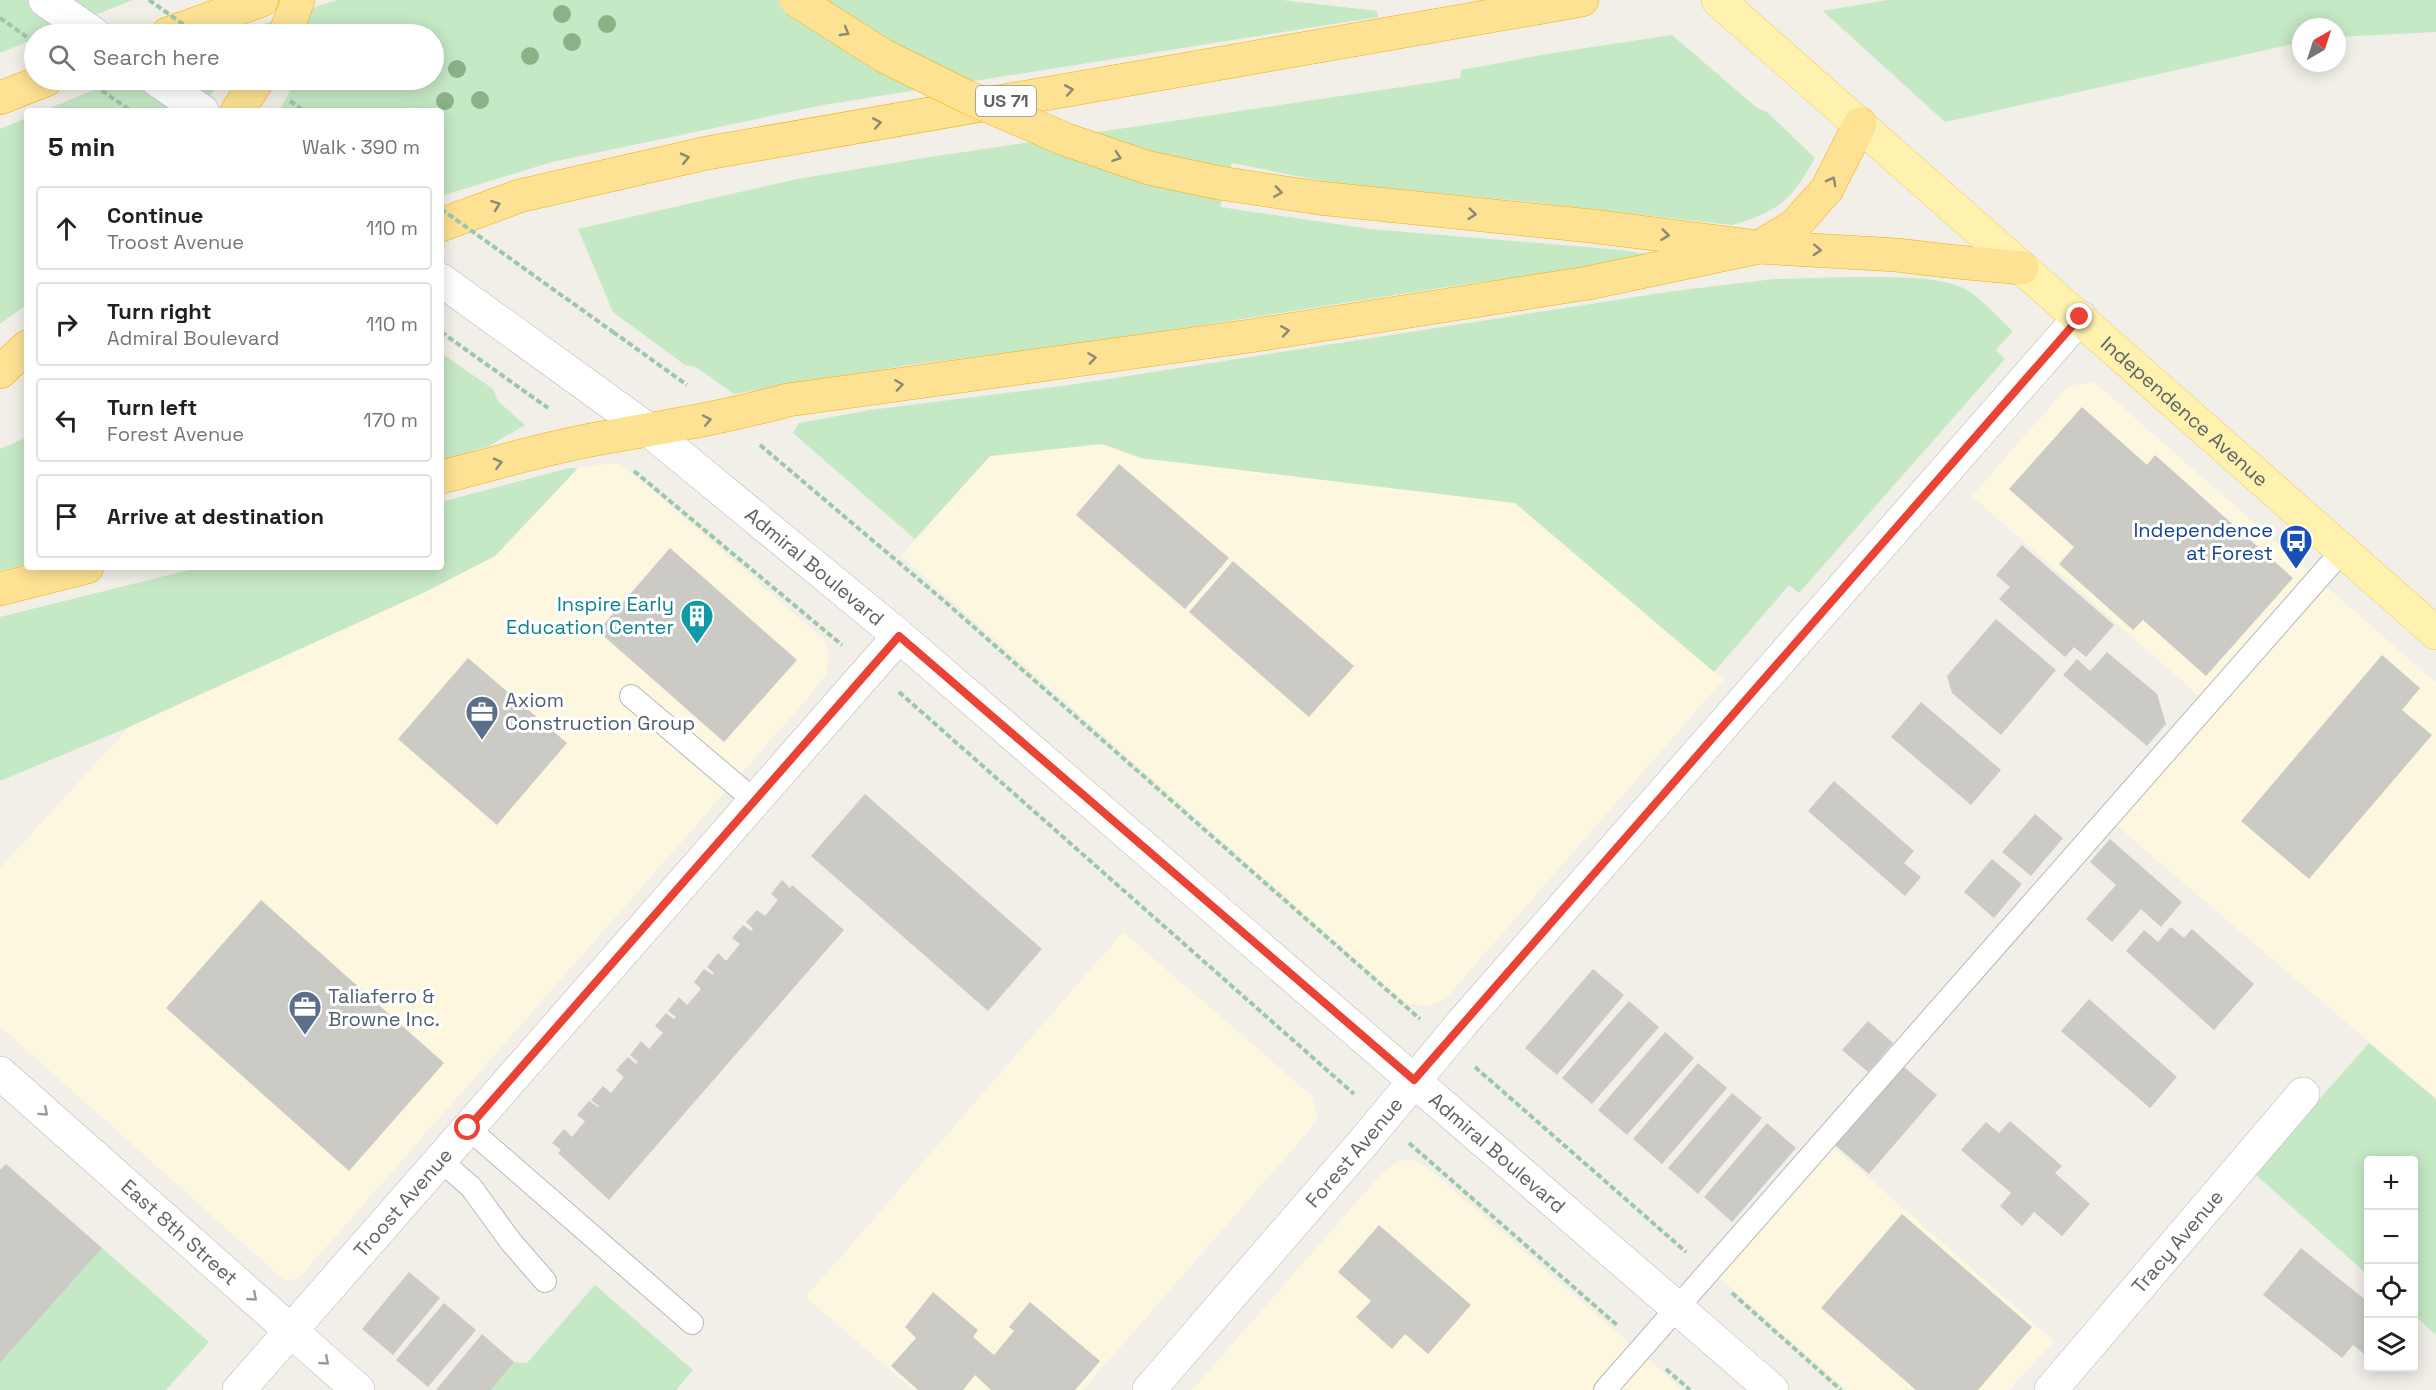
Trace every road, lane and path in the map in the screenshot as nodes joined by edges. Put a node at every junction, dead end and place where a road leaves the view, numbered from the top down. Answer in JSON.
{"nodes":[{"id":1,"x":45,"y":0,"type":"edge"},
{"id":2,"x":148,"y":0,"type":"edge"},
{"id":3,"x":262,"y":0,"type":"edge"},
{"id":4,"x":298,"y":0,"type":"edge"},
{"id":5,"x":796,"y":0,"type":"edge"},
{"id":6,"x":1578,"y":0,"type":"edge"},
{"id":7,"x":1718,"y":0,"type":"edge"},
{"id":8,"x":0,"y":18,"type":"edge"},
{"id":9,"x":80,"y":24,"type":"edge"},
{"id":10,"x":183,"y":24,"type":"edge"},
{"id":11,"x":194,"y":24,"type":"edge"},
{"id":12,"x":289,"y":24,"type":"edge"},
{"id":13,"x":24,"y":35,"type":"edge"},
{"id":14,"x":24,"y":89,"type":"edge"},
{"id":15,"x":101,"y":90,"type":"edge"},
{"id":16,"x":172,"y":90,"type":"edge"},
{"id":17,"x":251,"y":90,"type":"edge"},
{"id":18,"x":0,"y":98,"type":"edge"},
{"id":19,"x":127,"y":108,"type":"edge"},
{"id":20,"x":198,"y":108,"type":"edge"},
{"id":21,"x":239,"y":108,"type":"edge"},
{"id":22,"x":1860,"y":124,"type":"junction"},
{"id":23,"x":444,"y":211,"type":"edge"},
{"id":24,"x":444,"y":224,"type":"edge"},
{"id":25,"x":1759,"y":248,"type":"junction"},
{"id":26,"x":2022,"y":268,"type":"junction"},
{"id":27,"x":444,"y":282,"type":"edge"},
{"id":28,"x":2080,"y":317,"type":"junction"},
{"id":29,"x":444,"y":334,"type":"edge"},
{"id":30,"x":24,"y":350,"type":"edge"},
{"id":31,"x":24,"y":371,"type":"edge"},
{"id":32,"x":0,"y":372,"type":"edge"},
{"id":33,"x":0,"y":378,"type":"edge"},
{"id":34,"x":724,"y":416,"type":"junction"},
{"id":35,"x":650,"y":431,"type":"junction"},
{"id":36,"x":591,"y":440,"type":"junction"},
{"id":37,"x":444,"y":476,"type":"edge"},
{"id":38,"x":2343,"y":550,"type":"junction"},
{"id":39,"x":75,"y":570,"type":"edge"},
{"id":40,"x":0,"y":589,"type":"edge"},
{"id":41,"x":2436,"y":633,"type":"edge"},
{"id":42,"x":899,"y":636,"type":"junction"},
{"id":43,"x":871,"y":669,"type":"junction"},
{"id":44,"x":631,"y":696,"type":"dead end"},
{"id":45,"x":755,"y":801,"type":"junction"},
{"id":46,"x":1446,"y":1042,"type":"junction"},
{"id":47,"x":0,"y":1073,"type":"edge"},
{"id":48,"x":1414,"y":1080,"type":"junction"},
{"id":49,"x":2303,"y":1094,"type":"dead end"},
{"id":50,"x":1382,"y":1119,"type":"junction"},
{"id":51,"x":468,"y":1128,"type":"junction"},
{"id":52,"x":440,"y":1161,"type":"junction"},
{"id":53,"x":1708,"y":1271,"type":"junction"},
{"id":54,"x":546,"y":1281,"type":"dead end"},
{"id":55,"x":1676,"y":1307,"type":"junction"},
{"id":56,"x":692,"y":1323,"type":"dead end"},
{"id":57,"x":291,"y":1331,"type":"junction"},
{"id":58,"x":1642,"y":1347,"type":"junction"},
{"id":59,"x":239,"y":1390,"type":"edge"},
{"id":60,"x":358,"y":1390,"type":"edge"},
{"id":61,"x":1149,"y":1390,"type":"edge"},
{"id":62,"x":1605,"y":1390,"type":"edge"},
{"id":63,"x":1690,"y":1390,"type":"edge"},
{"id":64,"x":1772,"y":1390,"type":"edge"},
{"id":65,"x":1841,"y":1390,"type":"edge"},
{"id":66,"x":2051,"y":1390,"type":"edge"}],
"edges":[{"from":1,"to":9,"type":"street"},
{"from":2,"to":10,"type":"path","bridge":true},
{"from":3,"to":11,"type":"highway"},
{"from":4,"to":12,"type":"highway"},
{"from":5,"to":25,"type":"highway","one_way":true,"bridge":true},
{"from":24,"to":6,"type":"highway","number":"US 71","one_way":true},
{"from":7,"to":22,"type":"main road","name":"Independence Avenue"},
{"from":8,"to":13,"type":"path"},
{"from":14,"to":18,"type":"highway"},
{"from":15,"to":19,"type":"path"},
{"from":16,"to":20,"type":"street"},
{"from":17,"to":21,"type":"highway"},
{"from":25,"to":22,"type":"highway","one_way":true},
{"from":22,"to":26,"type":"main road","name":"Independence Avenue"},
{"from":23,"to":34,"type":"path","bridge":true},
{"from":25,"to":26,"type":"highway","one_way":true},
{"from":34,"to":25,"type":"highway","one_way":true},
{"from":26,"to":28,"type":"main road","name":"Independence Avenue"},
{"from":27,"to":35,"type":"street","name":"Admiral Boulevard"},
{"from":28,"to":38,"type":"main road","name":"Independence Avenue"},
{"from":28,"to":46,"type":"street","name":"Forest Avenue"},
{"from":29,"to":36,"type":"path"},
{"from":30,"to":32,"type":"highway"},
{"from":31,"to":33,"type":"highway"},
{"from":35,"to":34,"type":"highway","one_way":true},
{"from":34,"to":46,"type":"path"},
{"from":35,"to":36,"type":"highway"},
{"from":35,"to":42,"type":"street","name":"Admiral Boulevard"},
{"from":37,"to":36,"type":"highway","one_way":true},
{"from":36,"to":43,"type":"path"},
{"from":38,"to":41,"type":"main road","name":"Independence Avenue"},
{"from":38,"to":53,"type":"lane"},
{"from":39,"to":40,"type":"highway"},
{"from":42,"to":43,"type":"street","name":"Troost Avenue"},
{"from":42,"to":48,"type":"street","name":"Admiral Boulevard"},
{"from":43,"to":45,"type":"street","name":"Troost Avenue"},
{"from":43,"to":50,"type":"path"},
{"from":44,"to":45,"type":"lane"},
{"from":45,"to":51,"type":"street","name":"Troost Avenue"},
{"from":46,"to":48,"type":"street","name":"Forest Avenue"},
{"from":46,"to":53,"type":"path"},
{"from":47,"to":57,"type":"street","name":"East 8th Street","one_way":true},
{"from":48,"to":50,"type":"street","name":"Forest Avenue"},
{"from":48,"to":55,"type":"street","name":"Admiral Boulevard"},
{"from":49,"to":66,"type":"street","name":"Tracy Avenue"},
{"from":50,"to":58,"type":"path"},
{"from":50,"to":61,"type":"street","name":"Forest Avenue"},
{"from":51,"to":52,"type":"street","name":"Troost Avenue"},
{"from":51,"to":56,"type":"lane"},
{"from":52,"to":54,"type":"lane"},
{"from":52,"to":57,"type":"street","name":"Troost Avenue"},
{"from":53,"to":55,"type":"lane"},
{"from":53,"to":65,"type":"path"},
{"from":55,"to":58,"type":"lane"},
{"from":55,"to":64,"type":"street","name":"Admiral Boulevard"},
{"from":57,"to":59,"type":"street","name":"Troost Avenue"},
{"from":57,"to":60,"type":"street","name":"East 8th Street","one_way":true},
{"from":58,"to":62,"type":"lane"},
{"from":58,"to":63,"type":"path"}]}
